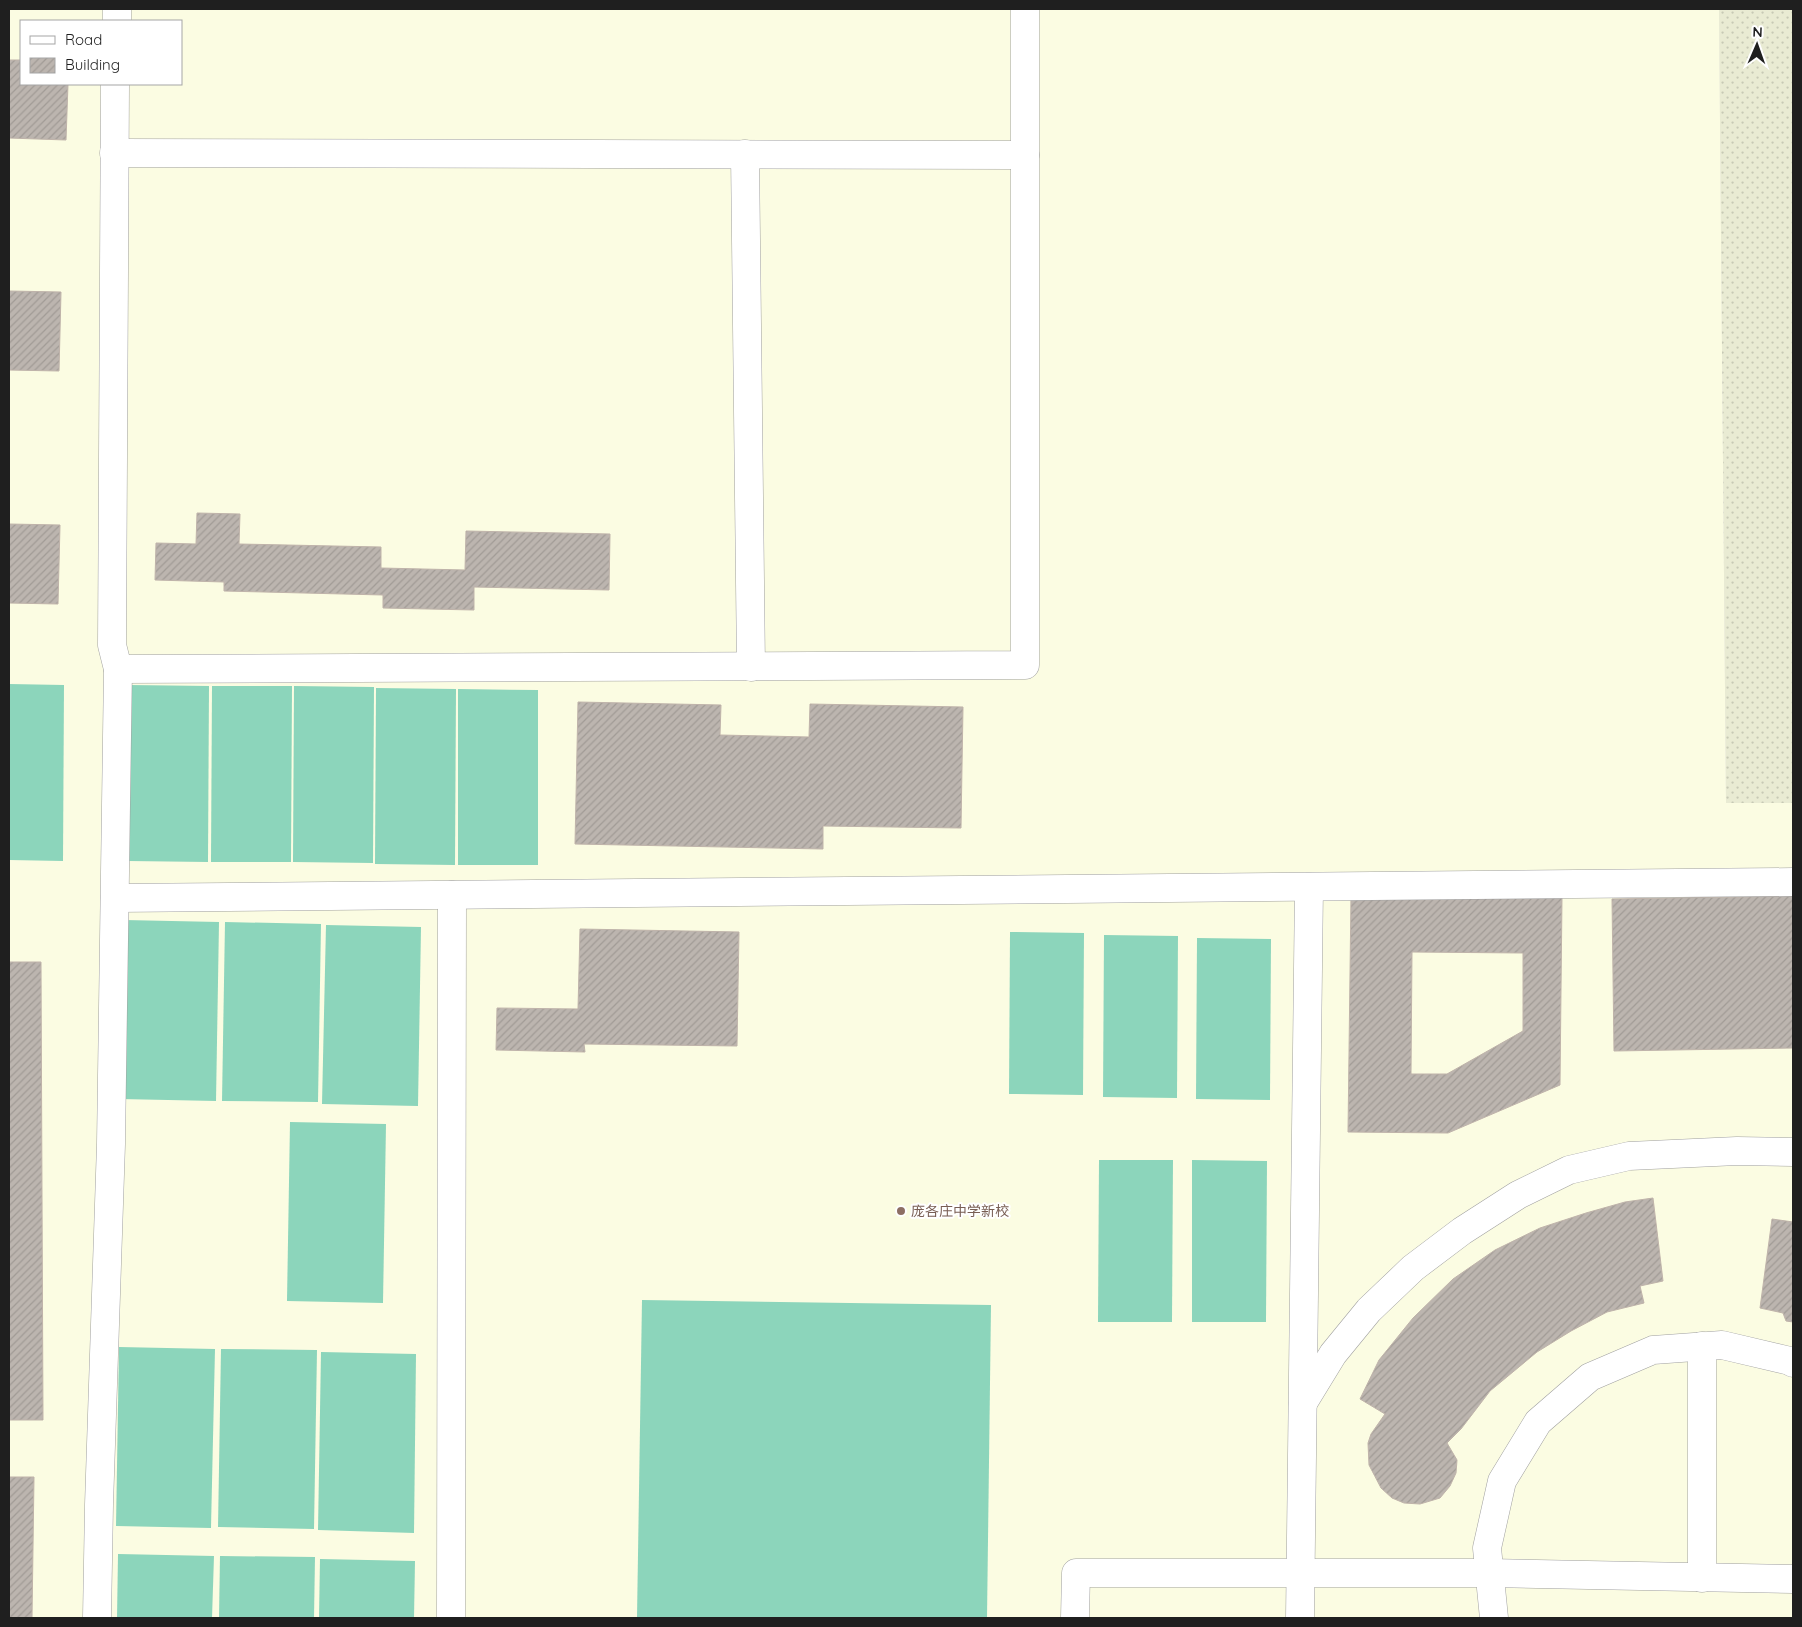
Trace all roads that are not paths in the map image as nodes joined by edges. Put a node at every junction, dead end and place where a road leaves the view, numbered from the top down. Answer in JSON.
{"nodes":[{"id":1,"x":1025,"y":9,"type":"edge"},
{"id":2,"x":115,"y":85,"type":"edge"},
{"id":3,"x":114,"y":153,"type":"junction"},
{"id":4,"x":746,"y":154,"type":"junction"},
{"id":5,"x":1025,"y":155,"type":"junction"},
{"id":6,"x":751,"y":667,"type":"junction"},
{"id":7,"x":118,"y":669,"type":"junction"},
{"id":8,"x":1793,"y":882,"type":"edge"},
{"id":9,"x":1309,"y":887,"type":"junction"},
{"id":10,"x":452,"y":895,"type":"junction"},
{"id":11,"x":115,"y":898,"type":"junction"},
{"id":12,"x":1793,"y":1152,"type":"edge"},
{"id":13,"x":1702,"y":1346,"type":"junction"},
{"id":14,"x":1793,"y":1363,"type":"edge"},
{"id":15,"x":1302,"y":1404,"type":"junction"},
{"id":16,"x":1300,"y":1573,"type":"junction"},
{"id":17,"x":1489,"y":1573,"type":"junction"},
{"id":18,"x":1702,"y":1578,"type":"junction"},
{"id":19,"x":1793,"y":1579,"type":"edge"},
{"id":20,"x":97,"y":1618,"type":"edge"},
{"id":21,"x":451,"y":1618,"type":"edge"},
{"id":22,"x":1075,"y":1618,"type":"edge"},
{"id":23,"x":1300,"y":1618,"type":"edge"},
{"id":24,"x":1494,"y":1618,"type":"edge"}],
"edges":[{"from":1,"to":5,"type":"street"},
{"from":2,"to":3,"type":"street"},
{"from":3,"to":4,"type":"street"},
{"from":3,"to":7,"type":"street"},
{"from":4,"to":5,"type":"street"},
{"from":4,"to":6,"type":"street"},
{"from":5,"to":6,"type":"street"},
{"from":6,"to":7,"type":"street"},
{"from":7,"to":11,"type":"street"},
{"from":8,"to":9,"type":"street"},
{"from":9,"to":10,"type":"street"},
{"from":9,"to":15,"type":"street"},
{"from":10,"to":11,"type":"street"},
{"from":10,"to":21,"type":"street"},
{"from":11,"to":20,"type":"street"},
{"from":12,"to":15,"type":"street"},
{"from":13,"to":14,"type":"street"},
{"from":13,"to":17,"type":"street"},
{"from":13,"to":18,"type":"street"},
{"from":15,"to":16,"type":"street"},
{"from":16,"to":17,"type":"street"},
{"from":16,"to":22,"type":"street"},
{"from":16,"to":23,"type":"street"},
{"from":17,"to":18,"type":"street"},
{"from":17,"to":24,"type":"street"},
{"from":18,"to":19,"type":"street"}]}
